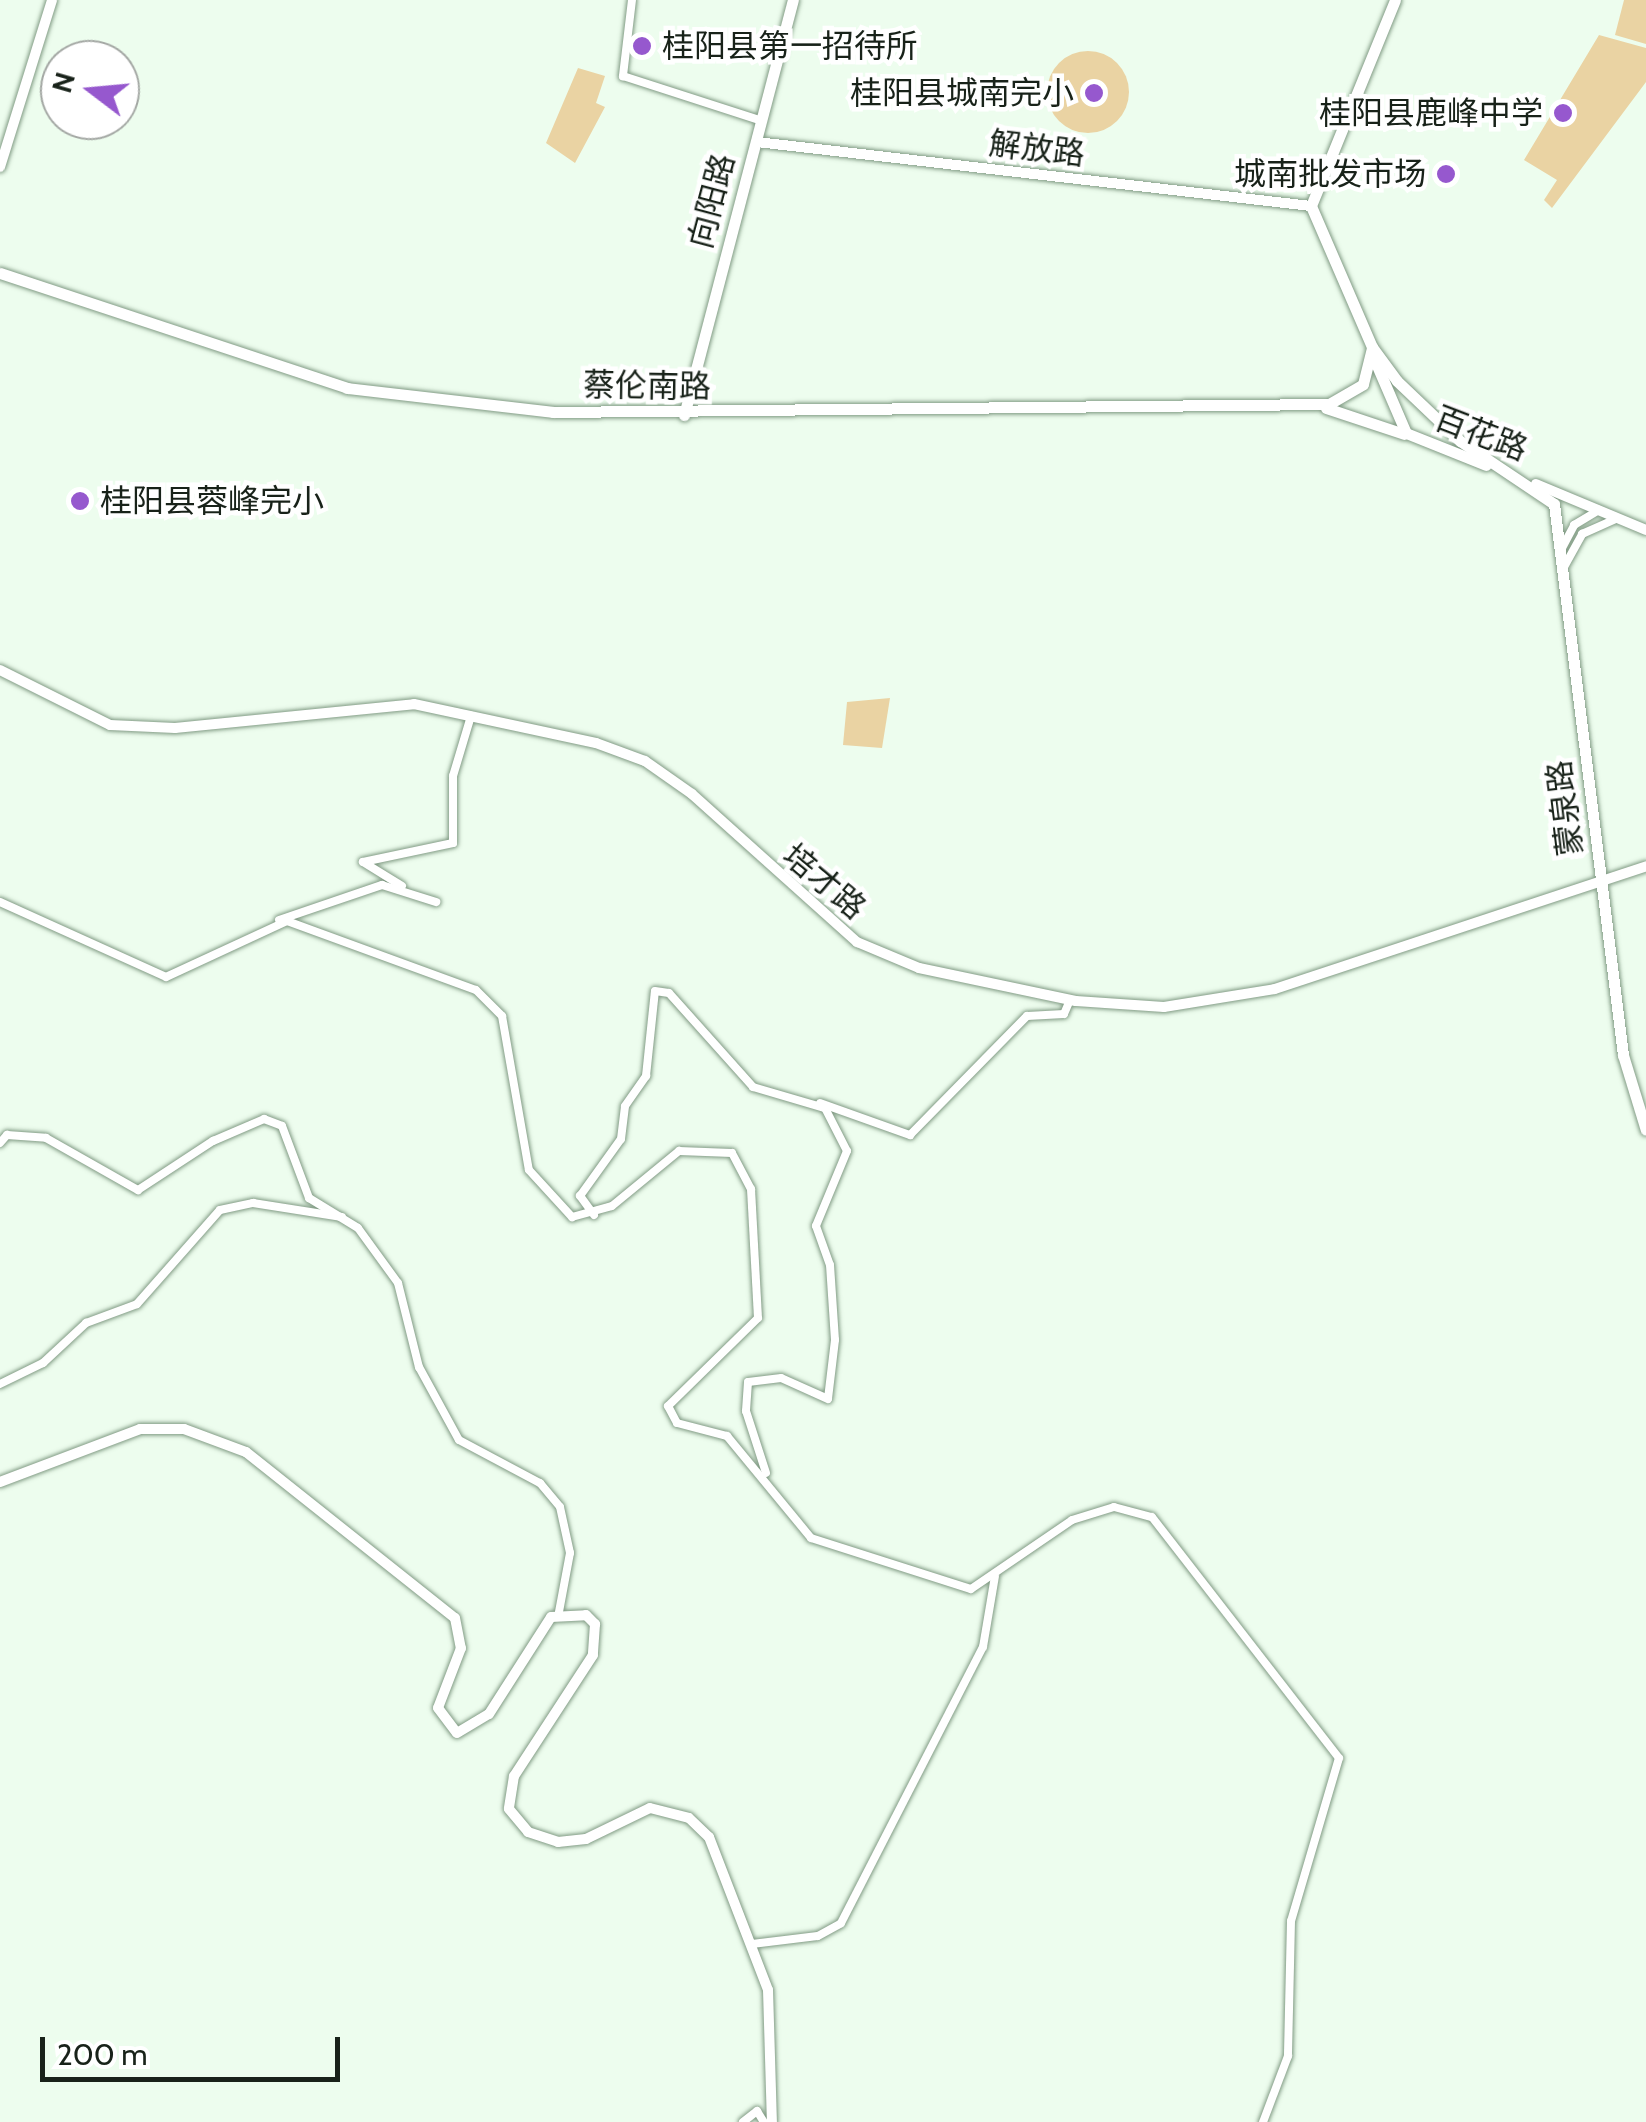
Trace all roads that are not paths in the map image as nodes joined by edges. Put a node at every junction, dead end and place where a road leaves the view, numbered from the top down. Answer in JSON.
{"nodes":[{"id":1,"x":52,"y":0,"type":"edge"},
{"id":2,"x":632,"y":0,"type":"edge"},
{"id":3,"x":793,"y":0,"type":"edge"},
{"id":4,"x":1396,"y":0,"type":"edge"},
{"id":5,"x":762,"y":122,"type":"junction"},
{"id":6,"x":757,"y":142,"type":"junction"},
{"id":7,"x":0,"y":167,"type":"edge"},
{"id":8,"x":1311,"y":206,"type":"junction"},
{"id":9,"x":0,"y":273,"type":"edge"},
{"id":10,"x":1372,"y":346,"type":"junction"},
{"id":11,"x":1312,"y":405,"type":"junction"},
{"id":12,"x":684,"y":416,"type":"junction"},
{"id":13,"x":1411,"y":436,"type":"junction"},
{"id":14,"x":1536,"y":484,"type":"junction"},
{"id":15,"x":1598,"y":510,"type":"junction"},
{"id":16,"x":1618,"y":518,"type":"junction"},
{"id":17,"x":1646,"y":530,"type":"edge"},
{"id":18,"x":1562,"y":551,"type":"junction"},
{"id":19,"x":1564,"y":567,"type":"junction"},
{"id":20,"x":0,"y":670,"type":"edge"},
{"id":21,"x":472,"y":714,"type":"junction"},
{"id":22,"x":1646,"y":866,"type":"edge"},
{"id":23,"x":1602,"y":877,"type":"junction"},
{"id":24,"x":402,"y":886,"type":"junction"},
{"id":25,"x":0,"y":902,"type":"edge"},
{"id":26,"x":436,"y":902,"type":"dead end"},
{"id":27,"x":271,"y":924,"type":"junction"},
{"id":28,"x":1070,"y":1000,"type":"junction"},
{"id":29,"x":820,"y":1103,"type":"junction"},
{"id":30,"x":1646,"y":1130,"type":"edge"},
{"id":31,"x":0,"y":1144,"type":"edge"},
{"id":32,"x":594,"y":1215,"type":"junction"},
{"id":33,"x":344,"y":1216,"type":"junction"},
{"id":34,"x":0,"y":1384,"type":"edge"},
{"id":35,"x":766,"y":1474,"type":"junction"},
{"id":36,"x":0,"y":1482,"type":"edge"},
{"id":37,"x":994,"y":1576,"type":"junction"},
{"id":38,"x":560,"y":1612,"type":"junction"},
{"id":39,"x":752,"y":1944,"type":"junction"},
{"id":40,"x":742,"y":2122,"type":"edge"},
{"id":41,"x":764,"y":2122,"type":"edge"},
{"id":42,"x":772,"y":2122,"type":"edge"},
{"id":43,"x":1263,"y":2122,"type":"edge"}],
"edges":[{"from":1,"to":7,"type":"street"},
{"from":2,"to":5,"type":"street"},
{"from":3,"to":5,"type":"main road","name":"向阳路"},
{"from":4,"to":8,"type":"main road"},
{"from":5,"to":6,"type":"main road","name":"向阳路"},
{"from":6,"to":8,"type":"street","name":"解放路"},
{"from":6,"to":12,"type":"main road","name":"向阳路"},
{"from":8,"to":10,"type":"main road","name":"百花路"},
{"from":9,"to":12,"type":"main road","name":"蔡伦南路"},
{"from":10,"to":11,"type":"main road","name":"蔡伦南路"},
{"from":10,"to":13,"type":"main road","name":"百花路"},
{"from":10,"to":14,"type":"main road","name":"百花路"},
{"from":11,"to":12,"type":"main road","name":"蔡伦南路"},
{"from":11,"to":13,"type":"main road","name":"蔡伦南路"},
{"from":13,"to":14,"type":"main road","name":"百花路"},
{"from":14,"to":15,"type":"street"},
{"from":14,"to":18,"type":"main road","name":"蒙泉路"},
{"from":15,"to":16,"type":"street"},
{"from":15,"to":18,"type":"street"},
{"from":16,"to":17,"type":"street"},
{"from":16,"to":19,"type":"street"},
{"from":18,"to":19,"type":"main road","name":"蒙泉路"},
{"from":19,"to":23,"type":"main road","name":"蒙泉路"},
{"from":20,"to":21,"type":"street","name":"培才路"},
{"from":21,"to":24,"type":"street"},
{"from":21,"to":28,"type":"street","name":"培才路"},
{"from":22,"to":23,"type":"street","name":"培才路"},
{"from":23,"to":28,"type":"street","name":"培才路"},
{"from":23,"to":30,"type":"main road","name":"蒙泉路"},
{"from":24,"to":26,"type":"street"},
{"from":24,"to":27,"type":"street"},
{"from":25,"to":27,"type":"street"},
{"from":27,"to":32,"type":"street"},
{"from":28,"to":29,"type":"street"},
{"from":29,"to":32,"type":"street"},
{"from":29,"to":35,"type":"street"},
{"from":31,"to":33,"type":"street"},
{"from":32,"to":35,"type":"street"},
{"from":33,"to":34,"type":"street"},
{"from":33,"to":38,"type":"street"},
{"from":35,"to":37,"type":"street"},
{"from":36,"to":38,"type":"street"},
{"from":37,"to":39,"type":"street"},
{"from":37,"to":43,"type":"street"},
{"from":38,"to":39,"type":"street"},
{"from":39,"to":42,"type":"street"},
{"from":40,"to":41,"type":"street"}]}
